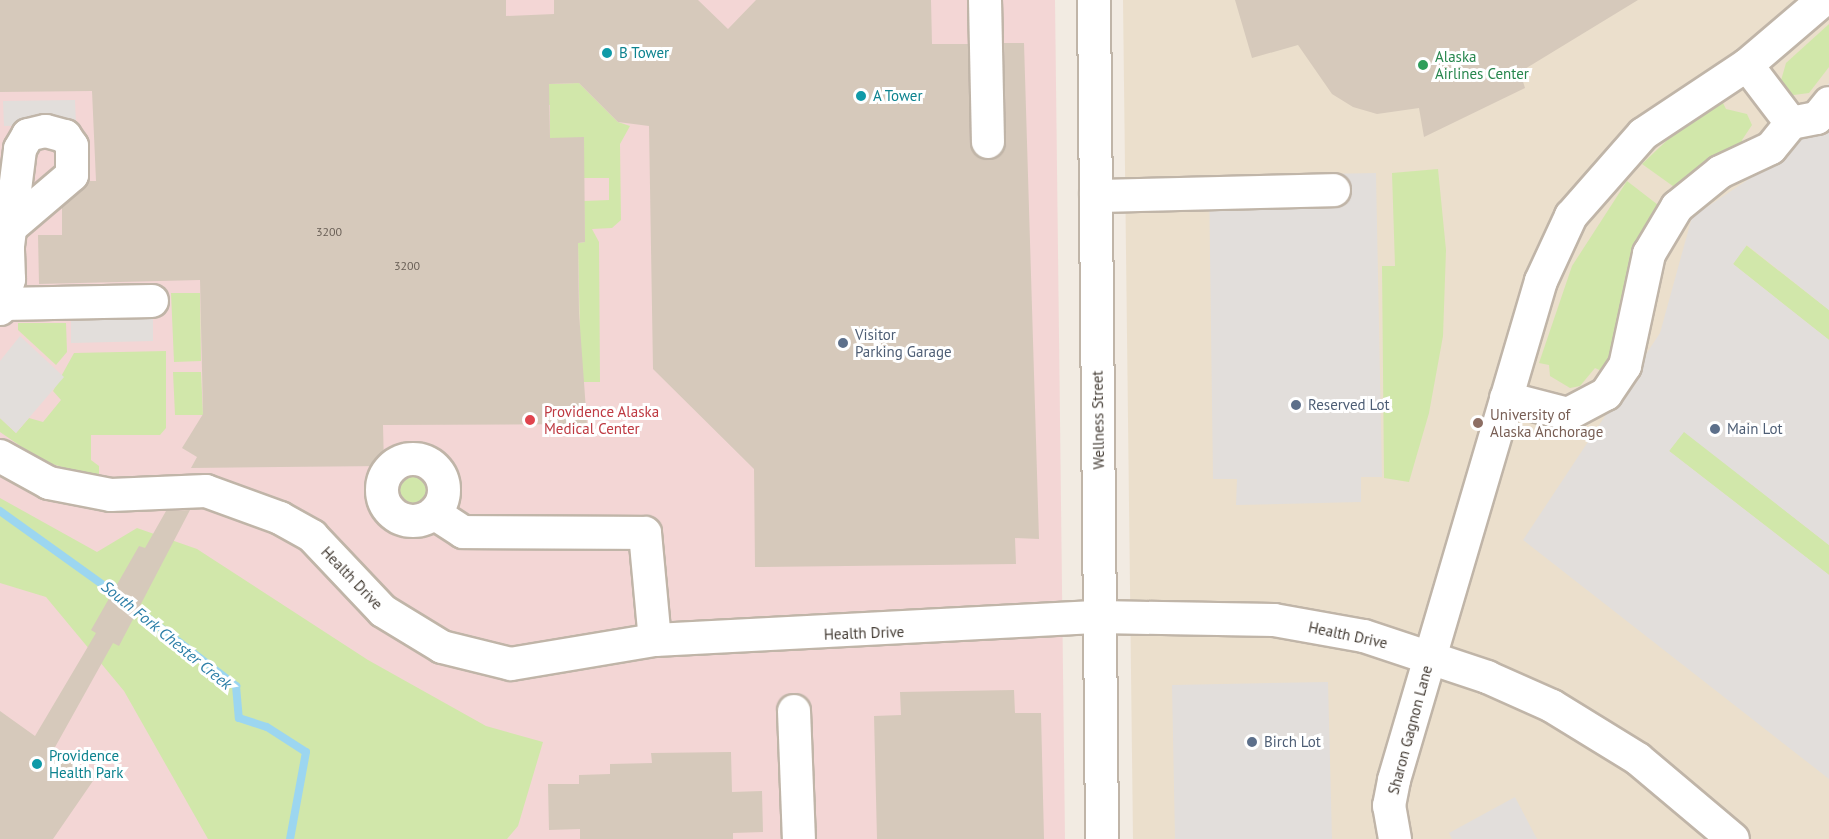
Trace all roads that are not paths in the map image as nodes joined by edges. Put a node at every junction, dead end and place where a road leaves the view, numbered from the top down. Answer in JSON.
{"nodes":[{"id":1,"x":985,"y":0,"type":"edge"},
{"id":2,"x":1094,"y":0,"type":"edge"},
{"id":3,"x":1822,"y":0,"type":"edge"},
{"id":4,"x":1747,"y":65,"type":"junction"},
{"id":5,"x":1829,"y":103,"type":"edge"},
{"id":6,"x":1791,"y":123,"type":"junction"},
{"id":7,"x":988,"y":142,"type":"dead end"},
{"id":8,"x":1334,"y":190,"type":"dead end"},
{"id":9,"x":1096,"y":196,"type":"junction"},
{"id":10,"x":12,"y":226,"type":"dead end"},
{"id":11,"x":152,"y":302,"type":"dead end"},
{"id":12,"x":2,"y":306,"type":"edge"},
{"id":13,"x":1506,"y":398,"type":"junction"},
{"id":14,"x":0,"y":456,"type":"edge"},
{"id":15,"x":434,"y":513,"type":"dead end"},
{"id":16,"x":1100,"y":617,"type":"junction"},
{"id":17,"x":655,"y":640,"type":"junction"},
{"id":18,"x":1430,"y":657,"type":"junction"},
{"id":19,"x":794,"y":711,"type":"dead end"},
{"id":20,"x":799,"y":839,"type":"edge"},
{"id":21,"x":1102,"y":839,"type":"edge"},
{"id":22,"x":1395,"y":839,"type":"edge"},
{"id":23,"x":1733,"y":839,"type":"edge"}],
"edges":[{"from":1,"to":7,"type":"street"},
{"from":2,"to":9,"type":"street","name":"Wellness Street"},
{"from":3,"to":4,"type":"street","name":"Sharon Gagnon Lane"},
{"from":4,"to":6,"type":"street"},
{"from":4,"to":13,"type":"street","name":"Sharon Gagnon Lane"},
{"from":5,"to":6,"type":"street"},
{"from":6,"to":13,"type":"street"},
{"from":8,"to":9,"type":"street"},
{"from":9,"to":16,"type":"street","name":"Wellness Street"},
{"from":10,"to":12,"type":"street"},
{"from":11,"to":12,"type":"street"},
{"from":13,"to":18,"type":"street","name":"Sharon Gagnon Lane"},
{"from":14,"to":17,"type":"street","name":"Health Drive"},
{"from":15,"to":17,"type":"street"},
{"from":16,"to":17,"type":"street","name":"Health Drive"},
{"from":16,"to":18,"type":"street","name":"Health Drive"},
{"from":16,"to":21,"type":"street","name":"Wellness Street"},
{"from":18,"to":22,"type":"street","name":"Sharon Gagnon Lane"},
{"from":18,"to":23,"type":"street","name":"Health Drive"},
{"from":19,"to":20,"type":"street"}]}
